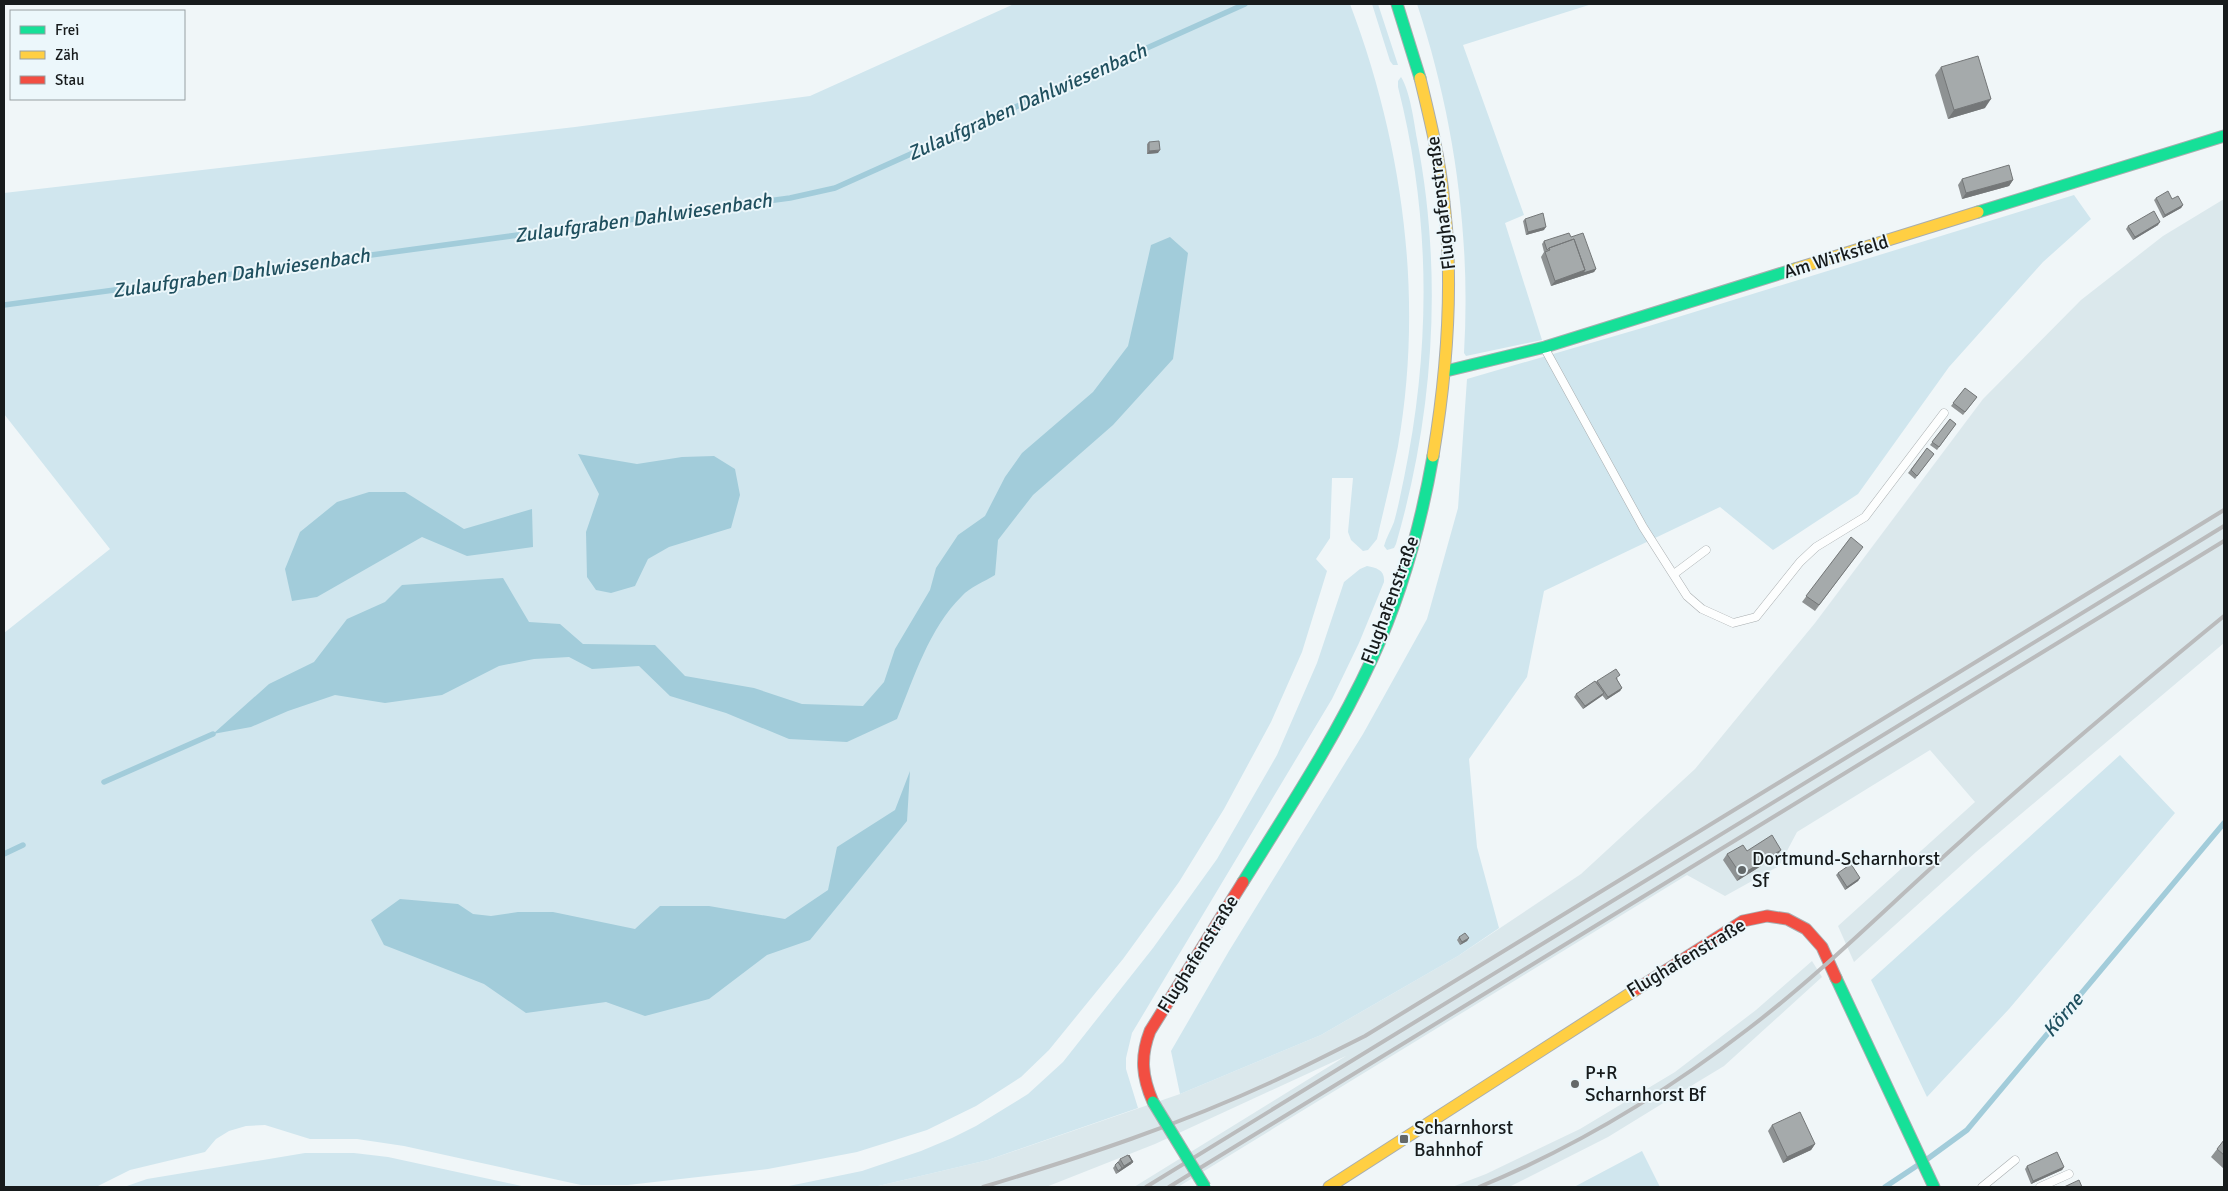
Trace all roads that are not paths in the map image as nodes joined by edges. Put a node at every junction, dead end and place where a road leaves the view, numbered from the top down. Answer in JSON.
{"nodes":[{"id":1,"x":1397,"y":4,"type":"edge"},
{"id":2,"x":2224,"y":136,"type":"edge"},
{"id":3,"x":1544,"y":347,"type":"junction"},
{"id":4,"x":1446,"y":371,"type":"junction"},
{"id":5,"x":1944,"y":413,"type":"dead end"},
{"id":6,"x":1706,"y":550,"type":"dead end"},
{"id":7,"x":1674,"y":574,"type":"junction"},
{"id":8,"x":2015,"y":1160,"type":"dead end"},
{"id":9,"x":2069,"y":1174,"type":"dead end"},
{"id":10,"x":1932,"y":1183,"type":"edge"},
{"id":11,"x":1206,"y":1187,"type":"edge"},
{"id":12,"x":1329,"y":1187,"type":"edge"},
{"id":13,"x":1982,"y":1187,"type":"edge"},
{"id":14,"x":2040,"y":1187,"type":"edge"}],
"edges":[{"from":1,"to":4,"type":"main road","name":"Flughafenstraße"},
{"from":2,"to":3,"type":"main road","name":"Am Wirksfeld"},
{"from":3,"to":4,"type":"main road","name":"Am Wirksfeld"},
{"from":3,"to":7,"type":"lane"},
{"from":4,"to":11,"type":"main road","name":"Flughafenstraße","bridge":true},
{"from":5,"to":7,"type":"lane"},
{"from":6,"to":7,"type":"lane"},
{"from":8,"to":13,"type":"lane"},
{"from":9,"to":14,"type":"lane"},
{"from":10,"to":12,"type":"main road","name":"Flughafenstraße"}]}
